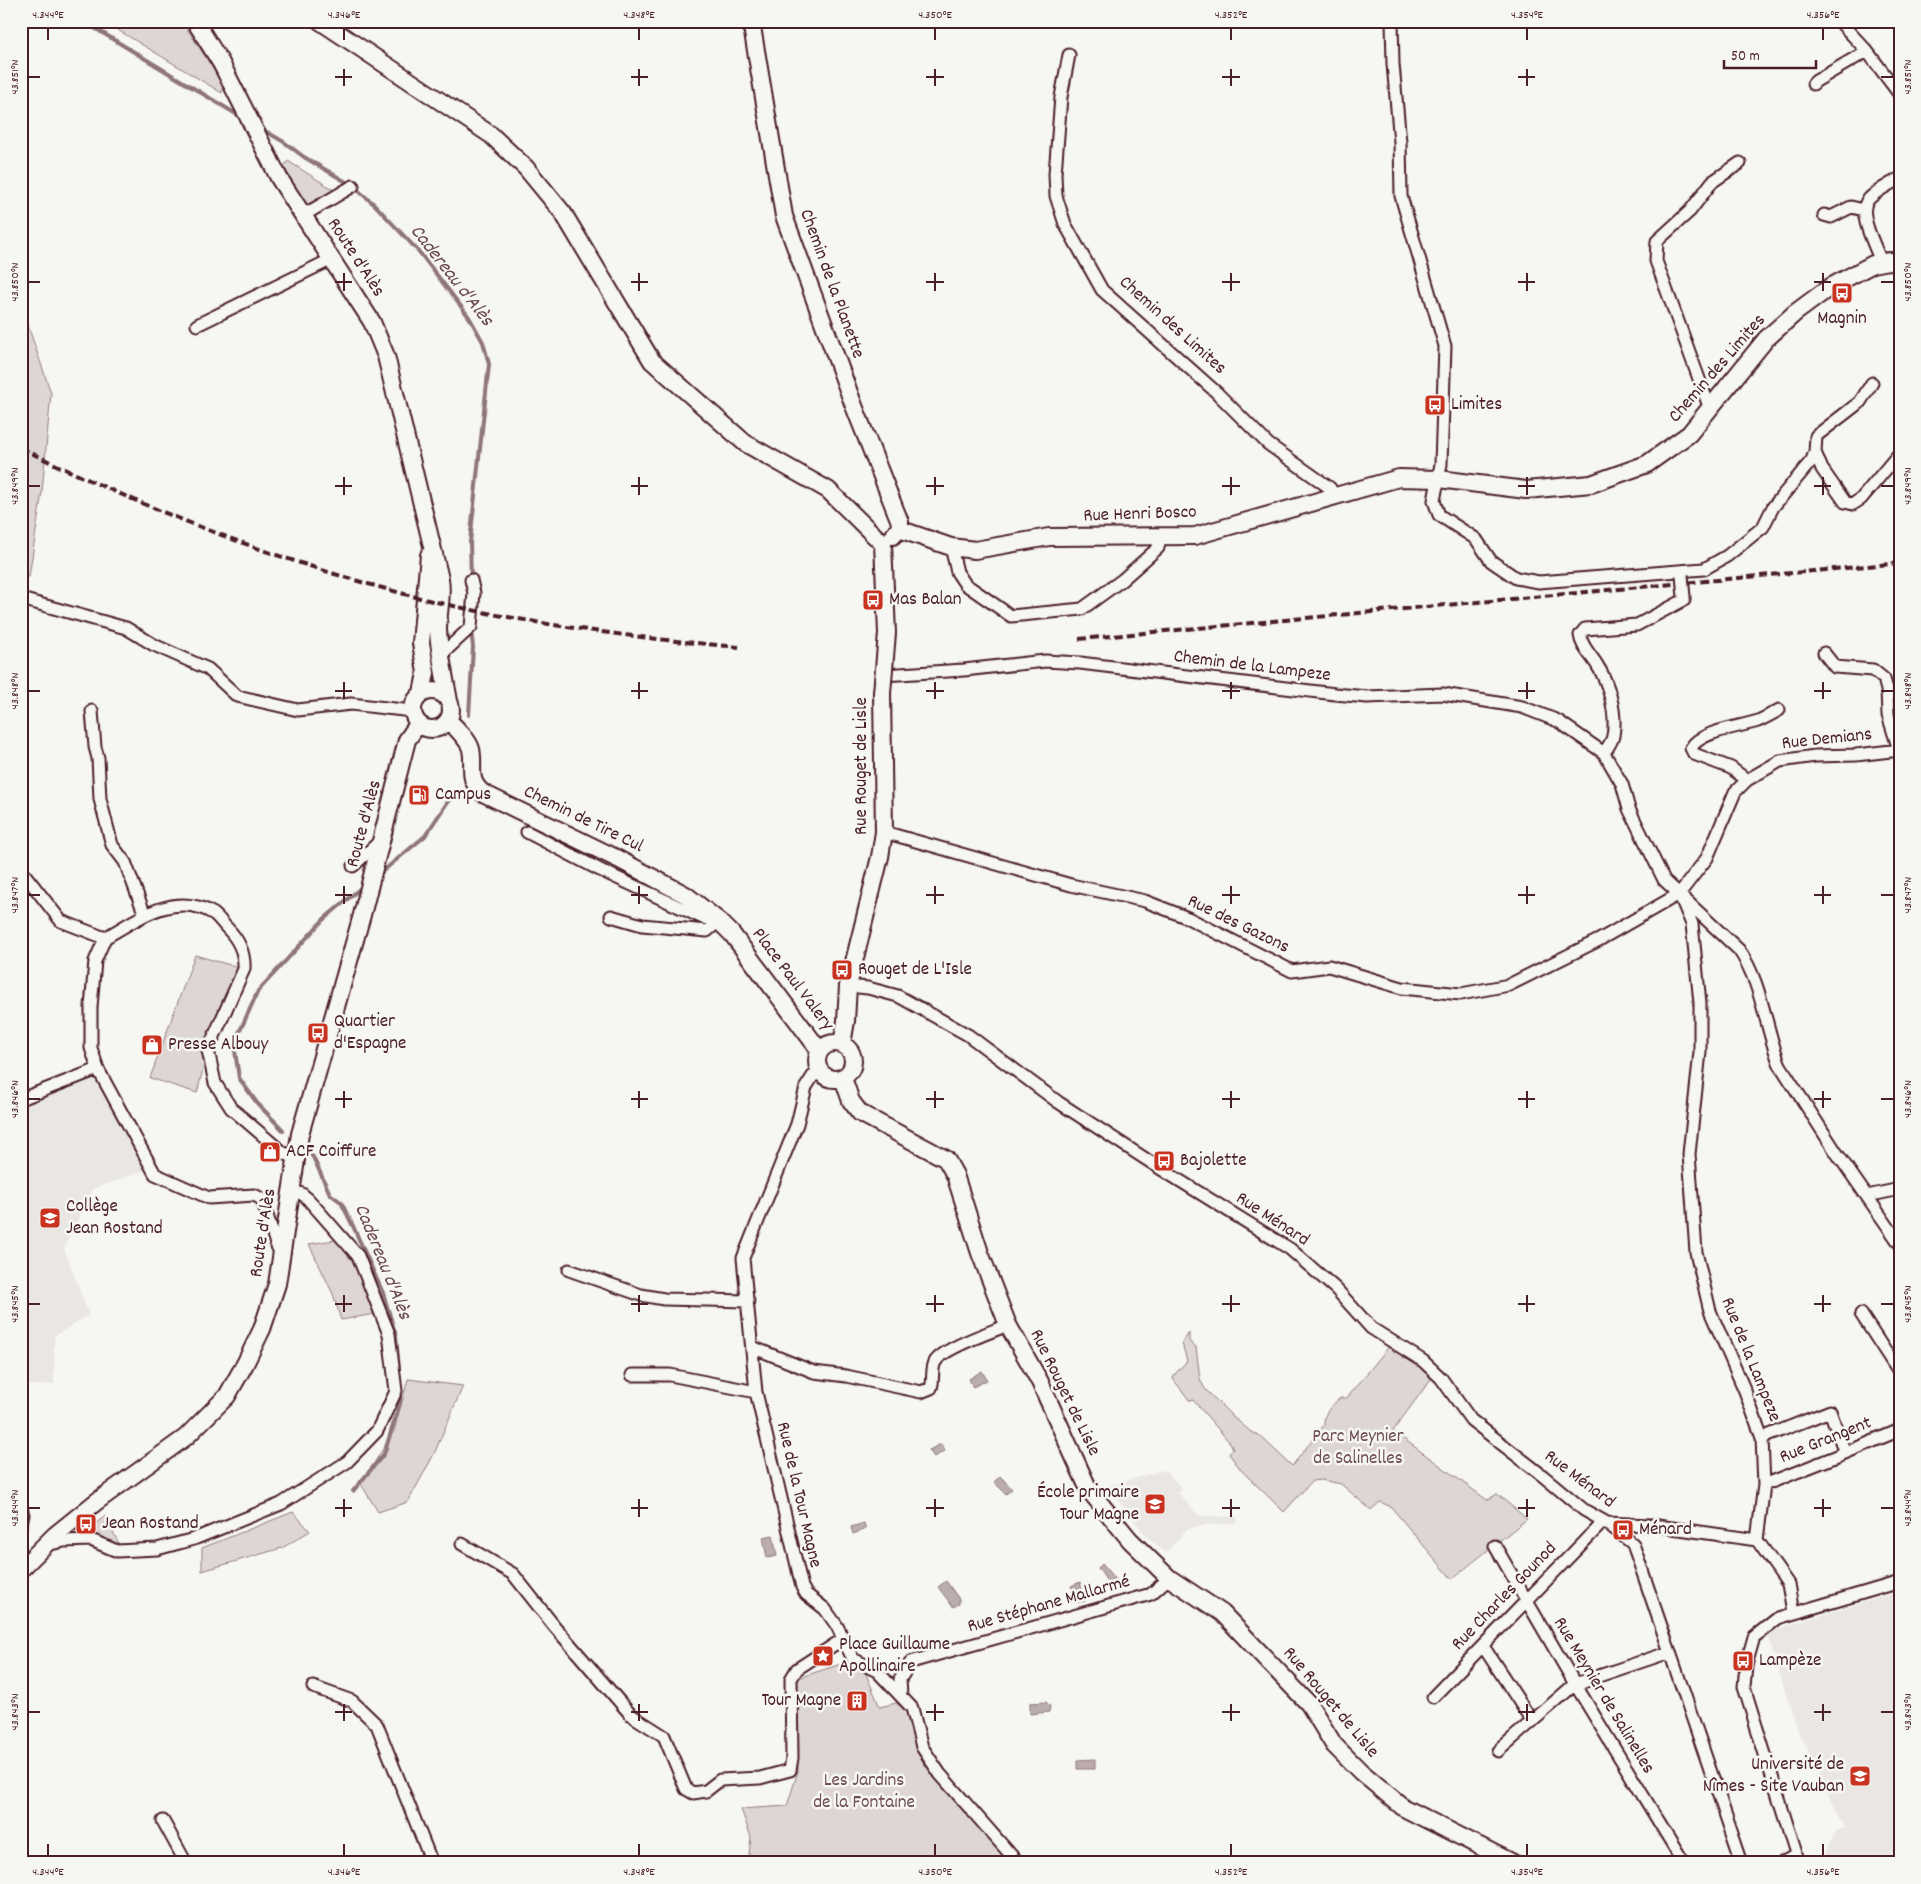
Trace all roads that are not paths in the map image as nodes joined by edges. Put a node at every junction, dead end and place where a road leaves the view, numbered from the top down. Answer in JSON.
{"nodes":[{"id":1,"x":195,"y":21,"type":"edge"},
{"id":2,"x":320,"y":21,"type":"edge"},
{"id":3,"x":751,"y":21,"type":"edge"},
{"id":4,"x":1392,"y":21,"type":"edge"},
{"id":5,"x":1839,"y":21,"type":"edge"},
{"id":6,"x":1867,"y":51,"type":"junction"},
{"id":7,"x":1069,"y":55,"type":"dead end"},
{"id":8,"x":1813,"y":84,"type":"dead end"},
{"id":9,"x":1900,"y":95,"type":"edge"},
{"id":10,"x":1740,"y":163,"type":"dead end"},
{"id":11,"x":1900,"y":178,"type":"edge"},
{"id":12,"x":353,"y":186,"type":"dead end"},
{"id":13,"x":1864,"y":210,"type":"junction"},
{"id":14,"x":304,"y":215,"type":"junction"},
{"id":15,"x":1824,"y":215,"type":"dead end"},
{"id":16,"x":332,"y":259,"type":"junction"},
{"id":17,"x":1881,"y":262,"type":"junction"},
{"id":18,"x":1900,"y":262,"type":"edge"},
{"id":19,"x":196,"y":325,"type":"dead end"},
{"id":20,"x":1872,"y":383,"type":"dead end"},
{"id":21,"x":1710,"y":409,"type":"junction"},
{"id":22,"x":1815,"y":452,"type":"junction"},
{"id":23,"x":1897,"y":456,"type":"dead end"},
{"id":24,"x":1439,"y":479,"type":"junction"},
{"id":25,"x":1334,"y":496,"type":"junction"},
{"id":26,"x":899,"y":529,"type":"junction"},
{"id":27,"x":1160,"y":537,"type":"junction"},
{"id":28,"x":430,"y":538,"type":"junction"},
{"id":29,"x":883,"y":544,"type":"junction"},
{"id":30,"x":951,"y":547,"type":"junction"},
{"id":31,"x":1682,"y":573,"type":"junction"},
{"id":32,"x":471,"y":580,"type":"dead end"},
{"id":33,"x":21,"y":600,"type":"edge"},
{"id":34,"x":1824,"y":653,"type":"dead end"},
{"id":35,"x":442,"y":654,"type":"junction"},
{"id":36,"x":883,"y":675,"type":"junction"},
{"id":37,"x":422,"y":693,"type":"junction"},
{"id":38,"x":449,"y":701,"type":"junction"},
{"id":39,"x":1779,"y":710,"type":"dead end"},
{"id":40,"x":92,"y":711,"type":"dead end"},
{"id":41,"x":415,"y":717,"type":"junction"},
{"id":42,"x":448,"y":720,"type":"junction"},
{"id":43,"x":1900,"y":750,"type":"edge"},
{"id":44,"x":1604,"y":754,"type":"junction"},
{"id":45,"x":1747,"y":780,"type":"junction"},
{"id":46,"x":527,"y":832,"type":"dead end"},
{"id":47,"x":884,"y":832,"type":"junction"},
{"id":48,"x":380,"y":846,"type":"junction"},
{"id":49,"x":354,"y":866,"type":"dead end"},
{"id":50,"x":21,"y":870,"type":"edge"},
{"id":51,"x":1679,"y":894,"type":"junction"},
{"id":52,"x":145,"y":915,"type":"junction"},
{"id":53,"x":611,"y":916,"type":"dead end"},
{"id":54,"x":719,"y":921,"type":"junction"},
{"id":55,"x":732,"y":934,"type":"joint"},
{"id":56,"x":104,"y":938,"type":"junction"},
{"id":57,"x":848,"y":986,"type":"junction"},
{"id":58,"x":842,"y":1044,"type":"junction"},
{"id":59,"x":820,"y":1051,"type":"junction"},
{"id":60,"x":98,"y":1069,"type":"junction"},
{"id":61,"x":820,"y":1072,"type":"junction"},
{"id":62,"x":842,"y":1078,"type":"junction"},
{"id":63,"x":21,"y":1099,"type":"edge"},
{"id":64,"x":295,"y":1158,"type":"junction"},
{"id":65,"x":1900,"y":1189,"type":"edge"},
{"id":66,"x":291,"y":1190,"type":"junction"},
{"id":67,"x":1867,"y":1196,"type":"junction"},
{"id":68,"x":1900,"y":1244,"type":"edge"},
{"id":69,"x":282,"y":1254,"type":"junction"},
{"id":70,"x":569,"y":1270,"type":"dead end"},
{"id":71,"x":748,"y":1301,"type":"junction"},
{"id":72,"x":1861,"y":1314,"type":"dead end"},
{"id":73,"x":1008,"y":1326,"type":"junction"},
{"id":74,"x":752,"y":1346,"type":"junction"},
{"id":75,"x":632,"y":1374,"type":"dead end"},
{"id":76,"x":1900,"y":1374,"type":"edge"},
{"id":77,"x":756,"y":1392,"type":"junction"},
{"id":78,"x":1900,"y":1430,"type":"edge"},
{"id":79,"x":1762,"y":1438,"type":"junction"},
{"id":80,"x":1845,"y":1453,"type":"junction"},
{"id":81,"x":1764,"y":1485,"type":"junction"},
{"id":82,"x":21,"y":1508,"type":"edge"},
{"id":83,"x":1605,"y":1522,"type":"junction"},
{"id":84,"x":21,"y":1523,"type":"edge"},
{"id":85,"x":1635,"y":1524,"type":"junction"},
{"id":86,"x":1757,"y":1540,"type":"junction"},
{"id":87,"x":462,"y":1544,"type":"dead end"},
{"id":88,"x":1633,"y":1544,"type":"junction"},
{"id":89,"x":46,"y":1545,"type":"junction"},
{"id":90,"x":1495,"y":1546,"type":"dead end"},
{"id":91,"x":21,"y":1569,"type":"edge"},
{"id":92,"x":1169,"y":1578,"type":"junction"},
{"id":93,"x":1898,"y":1582,"type":"edge"},
{"id":94,"x":1526,"y":1601,"type":"junction"},
{"id":95,"x":1793,"y":1613,"type":"junction"},
{"id":96,"x":843,"y":1639,"type":"junction"},
{"id":97,"x":1482,"y":1646,"type":"junction"},
{"id":98,"x":1670,"y":1652,"type":"junction"},
{"id":99,"x":1575,"y":1684,"type":"junction"},
{"id":100,"x":313,"y":1687,"type":"dead end"},
{"id":101,"x":901,"y":1696,"type":"junction"},
{"id":102,"x":1432,"y":1697,"type":"dead end"},
{"id":103,"x":1532,"y":1721,"type":"junction"},
{"id":104,"x":1498,"y":1751,"type":"dead end"},
{"id":105,"x":163,"y":1821,"type":"dead end"},
{"id":106,"x":1798,"y":1859,"type":"edge"},
{"id":107,"x":186,"y":1863,"type":"edge"},
{"id":108,"x":432,"y":1863,"type":"edge"},
{"id":109,"x":1018,"y":1863,"type":"edge"},
{"id":110,"x":1513,"y":1863,"type":"edge"},
{"id":111,"x":1684,"y":1863,"type":"edge"},
{"id":112,"x":1742,"y":1863,"type":"edge"},
{"id":113,"x":1782,"y":1863,"type":"edge"}],
"edges":[{"from":1,"to":14,"type":"street","name":"Route d'Alès"},
{"from":2,"to":29,"type":"street"},
{"from":3,"to":26,"type":"street","name":"Chemin de la Planette"},
{"from":4,"to":24,"type":"street"},
{"from":5,"to":6,"type":"street"},
{"from":6,"to":8,"type":"street"},
{"from":6,"to":9,"type":"street"},
{"from":7,"to":25,"type":"street","name":"Chemin des Limites"},
{"from":10,"to":21,"type":"street"},
{"from":11,"to":13,"type":"street"},
{"from":12,"to":14,"type":"street"},
{"from":13,"to":15,"type":"street"},
{"from":13,"to":17,"type":"street"},
{"from":14,"to":16,"type":"street","name":"Route d'Alès"},
{"from":16,"to":19,"type":"street"},
{"from":16,"to":28,"type":"street","name":"Route d'Alès"},
{"from":17,"to":18,"type":"street","name":"Chemin des Limites"},
{"from":17,"to":21,"type":"street","name":"Chemin des Limites"},
{"from":20,"to":22,"type":"street"},
{"from":21,"to":24,"type":"street","name":"Chemin des Limites"},
{"from":22,"to":23,"type":"street"},
{"from":22,"to":31,"type":"street"},
{"from":24,"to":25,"type":"street","name":"Rue Henri Bosco"},
{"from":24,"to":31,"type":"street"},
{"from":25,"to":27,"type":"street","name":"Rue Henri Bosco"},
{"from":26,"to":29,"type":"street"},
{"from":26,"to":30,"type":"street","name":"Rue Henri Bosco"},
{"from":27,"to":30,"type":"street","name":"Rue Henri Bosco"},
{"from":27,"to":30,"type":"street"},
{"from":28,"to":35,"type":"street","name":"Route d'Alès"},
{"from":28,"to":37,"type":"street","name":"Route d'Alès"},
{"from":29,"to":36,"type":"street","name":"Rue Rouget de Lisle","bridge":true},
{"from":31,"to":44,"type":"street","bridge":true},
{"from":32,"to":35,"type":"street"},
{"from":33,"to":41,"type":"street"},
{"from":34,"to":43,"type":"street"},
{"from":35,"to":38,"type":"street","name":"Route d'Alès"},
{"from":36,"to":44,"type":"street","name":"Chemin de la Lampeze"},
{"from":36,"to":47,"type":"street","name":"Rue Rouget de Lisle","bridge":true},
{"from":37,"to":38,"type":"street"},
{"from":37,"to":41,"type":"street"},
{"from":38,"to":42,"type":"street"},
{"from":39,"to":45,"type":"street"},
{"from":40,"to":52,"type":"street"},
{"from":41,"to":42,"type":"street"},
{"from":41,"to":48,"type":"street","name":"Route d'Alès"},
{"from":42,"to":54,"type":"street","name":"Chemin de Tire Cul"},
{"from":43,"to":45,"type":"street","name":"Rue Demians"},
{"from":44,"to":51,"type":"street"},
{"from":45,"to":51,"type":"street","name":"Rue Demians"},
{"from":46,"to":54,"type":"street"},
{"from":47,"to":51,"type":"street","name":"Rue des Gazons"},
{"from":47,"to":57,"type":"street","name":"Rue Rouget de Lisle"},
{"from":48,"to":49,"type":"street"},
{"from":48,"to":64,"type":"street","name":"Route d'Alès"},
{"from":50,"to":56,"type":"street"},
{"from":51,"to":67,"type":"street"},
{"from":51,"to":79,"type":"street","name":"Rue de la Lampeze"},
{"from":52,"to":56,"type":"street"},
{"from":52,"to":64,"type":"street"},
{"from":53,"to":54,"type":"street"},
{"from":54,"to":55,"type":"street","name":"Chemin de Tire Cul"},
{"from":55,"to":59,"type":"street","name":"Place Paul Valery"},
{"from":56,"to":60,"type":"street"},
{"from":57,"to":58,"type":"street","name":"Rue Rouget de Lisle"},
{"from":57,"to":83,"type":"street","name":"Rue Ménard"},
{"from":58,"to":59,"type":"street"},
{"from":58,"to":62,"type":"street"},
{"from":59,"to":61,"type":"street"},
{"from":60,"to":63,"type":"street"},
{"from":60,"to":69,"type":"street"},
{"from":61,"to":62,"type":"street"},
{"from":61,"to":71,"type":"street","name":"Rue de la Tour Magne"},
{"from":62,"to":73,"type":"street","name":"Rue Rouget de Lisle"},
{"from":64,"to":66,"type":"street","name":"Route d'Alès"},
{"from":65,"to":67,"type":"street"},
{"from":66,"to":69,"type":"street","name":"Route d'Alès"},
{"from":66,"to":89,"type":"street"},
{"from":67,"to":68,"type":"street"},
{"from":69,"to":89,"type":"street","name":"Route d'Alès"},
{"from":70,"to":71,"type":"street"},
{"from":71,"to":74,"type":"street","name":"Rue de la Tour Magne"},
{"from":72,"to":76,"type":"street"},
{"from":73,"to":74,"type":"street"},
{"from":73,"to":92,"type":"street","name":"Rue Rouget de Lisle"},
{"from":74,"to":77,"type":"street","name":"Rue de la Tour Magne"},
{"from":75,"to":77,"type":"street"},
{"from":77,"to":96,"type":"street","name":"Rue de la Tour Magne"},
{"from":78,"to":80,"type":"street","name":"Rue Grangent"},
{"from":79,"to":80,"type":"street"},
{"from":79,"to":81,"type":"street","name":"Rue de la Lampeze"},
{"from":80,"to":81,"type":"street","name":"Rue Grangent"},
{"from":81,"to":86,"type":"street","name":"Rue de la Lampeze"},
{"from":82,"to":84,"type":"street"},
{"from":83,"to":85,"type":"street"},
{"from":83,"to":88,"type":"street","name":"Rue Ménard"},
{"from":83,"to":94,"type":"street","name":"Rue Charles Gounod"},
{"from":85,"to":86,"type":"street"},
{"from":85,"to":88,"type":"street"},
{"from":86,"to":95,"type":"street"},
{"from":87,"to":96,"type":"street"},
{"from":88,"to":98,"type":"street"},
{"from":89,"to":91,"type":"street","name":"Route d'Alès"},
{"from":90,"to":94,"type":"street","name":"Rue Meynier de Salinelles"},
{"from":92,"to":101,"type":"street","name":"Rue Stéphane Mallarmé"},
{"from":92,"to":110,"type":"street","name":"Rue Rouget de Lisle"},
{"from":93,"to":95,"type":"street"},
{"from":94,"to":97,"type":"street","name":"Rue Charles Gounod"},
{"from":94,"to":99,"type":"street","name":"Rue Meynier de Salinelles"},
{"from":95,"to":106,"type":"street"},
{"from":96,"to":101,"type":"street","name":"Rue de la Tour Magne"},
{"from":97,"to":102,"type":"street","name":"Rue Charles Gounod"},
{"from":97,"to":103,"type":"street"},
{"from":98,"to":99,"type":"street"},
{"from":98,"to":112,"type":"street"},
{"from":99,"to":103,"type":"street"},
{"from":99,"to":111,"type":"street","name":"Rue Meynier de Salinelles"},
{"from":100,"to":108,"type":"street"},
{"from":101,"to":109,"type":"street","name":"Rue de la Tour Magne"},
{"from":103,"to":104,"type":"street"},
{"from":105,"to":107,"type":"street"},
{"from":106,"to":113,"type":"street"}]}
